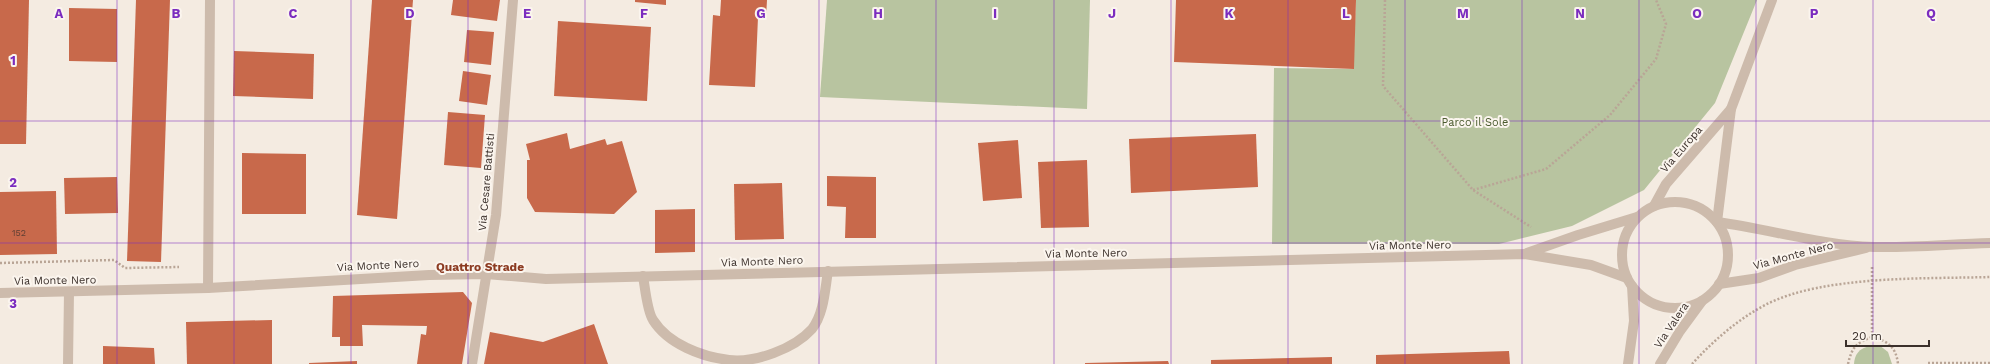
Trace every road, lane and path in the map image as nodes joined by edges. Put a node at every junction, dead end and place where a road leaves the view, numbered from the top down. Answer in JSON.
{"nodes":[{"id":1,"x":210,"y":0,"type":"edge"},
{"id":2,"x":513,"y":0,"type":"edge"},
{"id":3,"x":1385,"y":0,"type":"edge"},
{"id":4,"x":1656,"y":0,"type":"edge"},
{"id":5,"x":1772,"y":0,"type":"edge"},
{"id":6,"x":1731,"y":109,"type":"junction"},
{"id":7,"x":1473,"y":190,"type":"junction"},
{"id":8,"x":1654,"y":206,"type":"junction"},
{"id":9,"x":1637,"y":217,"type":"junction"},
{"id":10,"x":1717,"y":222,"type":"junction"},
{"id":11,"x":1531,"y":227,"type":"dead end"},
{"id":12,"x":1990,"y":243,"type":"edge"},
{"id":13,"x":1873,"y":247,"type":"junction"},
{"id":14,"x":1525,"y":254,"type":"junction"},
{"id":15,"x":0,"y":263,"type":"edge"},
{"id":16,"x":208,"y":267,"type":"junction"},
{"id":17,"x":828,"y":271,"type":"junction"},
{"id":18,"x":486,"y":274,"type":"junction"},
{"id":19,"x":643,"y":276,"type":"junction"},
{"id":20,"x":1990,"y":277,"type":"edge"},
{"id":21,"x":1872,"y":281,"type":"junction"},
{"id":22,"x":1629,"y":282,"type":"junction"},
{"id":23,"x":1719,"y":284,"type":"junction"},
{"id":24,"x":208,"y":288,"type":"junction"},
{"id":25,"x":69,"y":292,"type":"junction"},
{"id":26,"x":0,"y":293,"type":"edge"},
{"id":27,"x":1704,"y":299,"type":"junction"},
{"id":28,"x":1872,"y":337,"type":"junction"},
{"id":29,"x":1928,"y":363,"type":"edge"},
{"id":30,"x":1990,"y":363,"type":"edge"},
{"id":31,"x":68,"y":364,"type":"edge"},
{"id":32,"x":472,"y":364,"type":"edge"},
{"id":33,"x":1628,"y":364,"type":"edge"},
{"id":34,"x":1660,"y":364,"type":"edge"},
{"id":35,"x":1692,"y":364,"type":"edge"},
{"id":36,"x":1848,"y":364,"type":"edge"},
{"id":37,"x":1898,"y":364,"type":"edge"}],
"edges":[{"from":1,"to":16,"type":"street"},
{"from":2,"to":18,"type":"street","name":"Via Cesare Battisti"},
{"from":3,"to":7,"type":"path"},
{"from":4,"to":7,"type":"path"},
{"from":5,"to":6,"type":"street","name":"Via Europa"},
{"from":6,"to":8,"type":"street","name":"Via Europa"},
{"from":6,"to":10,"type":"street","name":"Via Europa"},
{"from":7,"to":11,"type":"path"},
{"from":8,"to":9,"type":"street"},
{"from":8,"to":10,"type":"street"},
{"from":9,"to":14,"type":"street","name":"Via Monte Nero"},
{"from":9,"to":22,"type":"street"},
{"from":10,"to":13,"type":"street","name":"Via Monte Nero"},
{"from":10,"to":23,"type":"street"},
{"from":12,"to":13,"type":"street","name":"Via Monte Nero"},
{"from":13,"to":21,"type":"path"},
{"from":13,"to":23,"type":"street","name":"Via Monte Nero"},
{"from":14,"to":17,"type":"street","name":"Via Monte Nero"},
{"from":14,"to":22,"type":"street","name":"Via Monte Nero"},
{"from":15,"to":16,"type":"path"},
{"from":16,"to":24,"type":"street"},
{"from":17,"to":19,"type":"street","name":"Via Monte Nero"},
{"from":17,"to":19,"type":"street"},
{"from":18,"to":19,"type":"street","name":"Via Monte Nero"},
{"from":18,"to":24,"type":"street","name":"Via Monte Nero"},
{"from":18,"to":32,"type":"street","name":"Via Cesare Battisti"},
{"from":20,"to":21,"type":"path"},
{"from":21,"to":28,"type":"path"},
{"from":21,"to":35,"type":"path"},
{"from":22,"to":27,"type":"street"},
{"from":22,"to":33,"type":"street"},
{"from":23,"to":27,"type":"street"},
{"from":24,"to":25,"type":"street","name":"Via Monte Nero"},
{"from":25,"to":26,"type":"street","name":"Via Monte Nero"},
{"from":25,"to":31,"type":"street"},
{"from":27,"to":34,"type":"street","name":"Via Valera"},
{"from":28,"to":36,"type":"path"},
{"from":28,"to":37,"type":"path"},
{"from":29,"to":30,"type":"path"}]}
